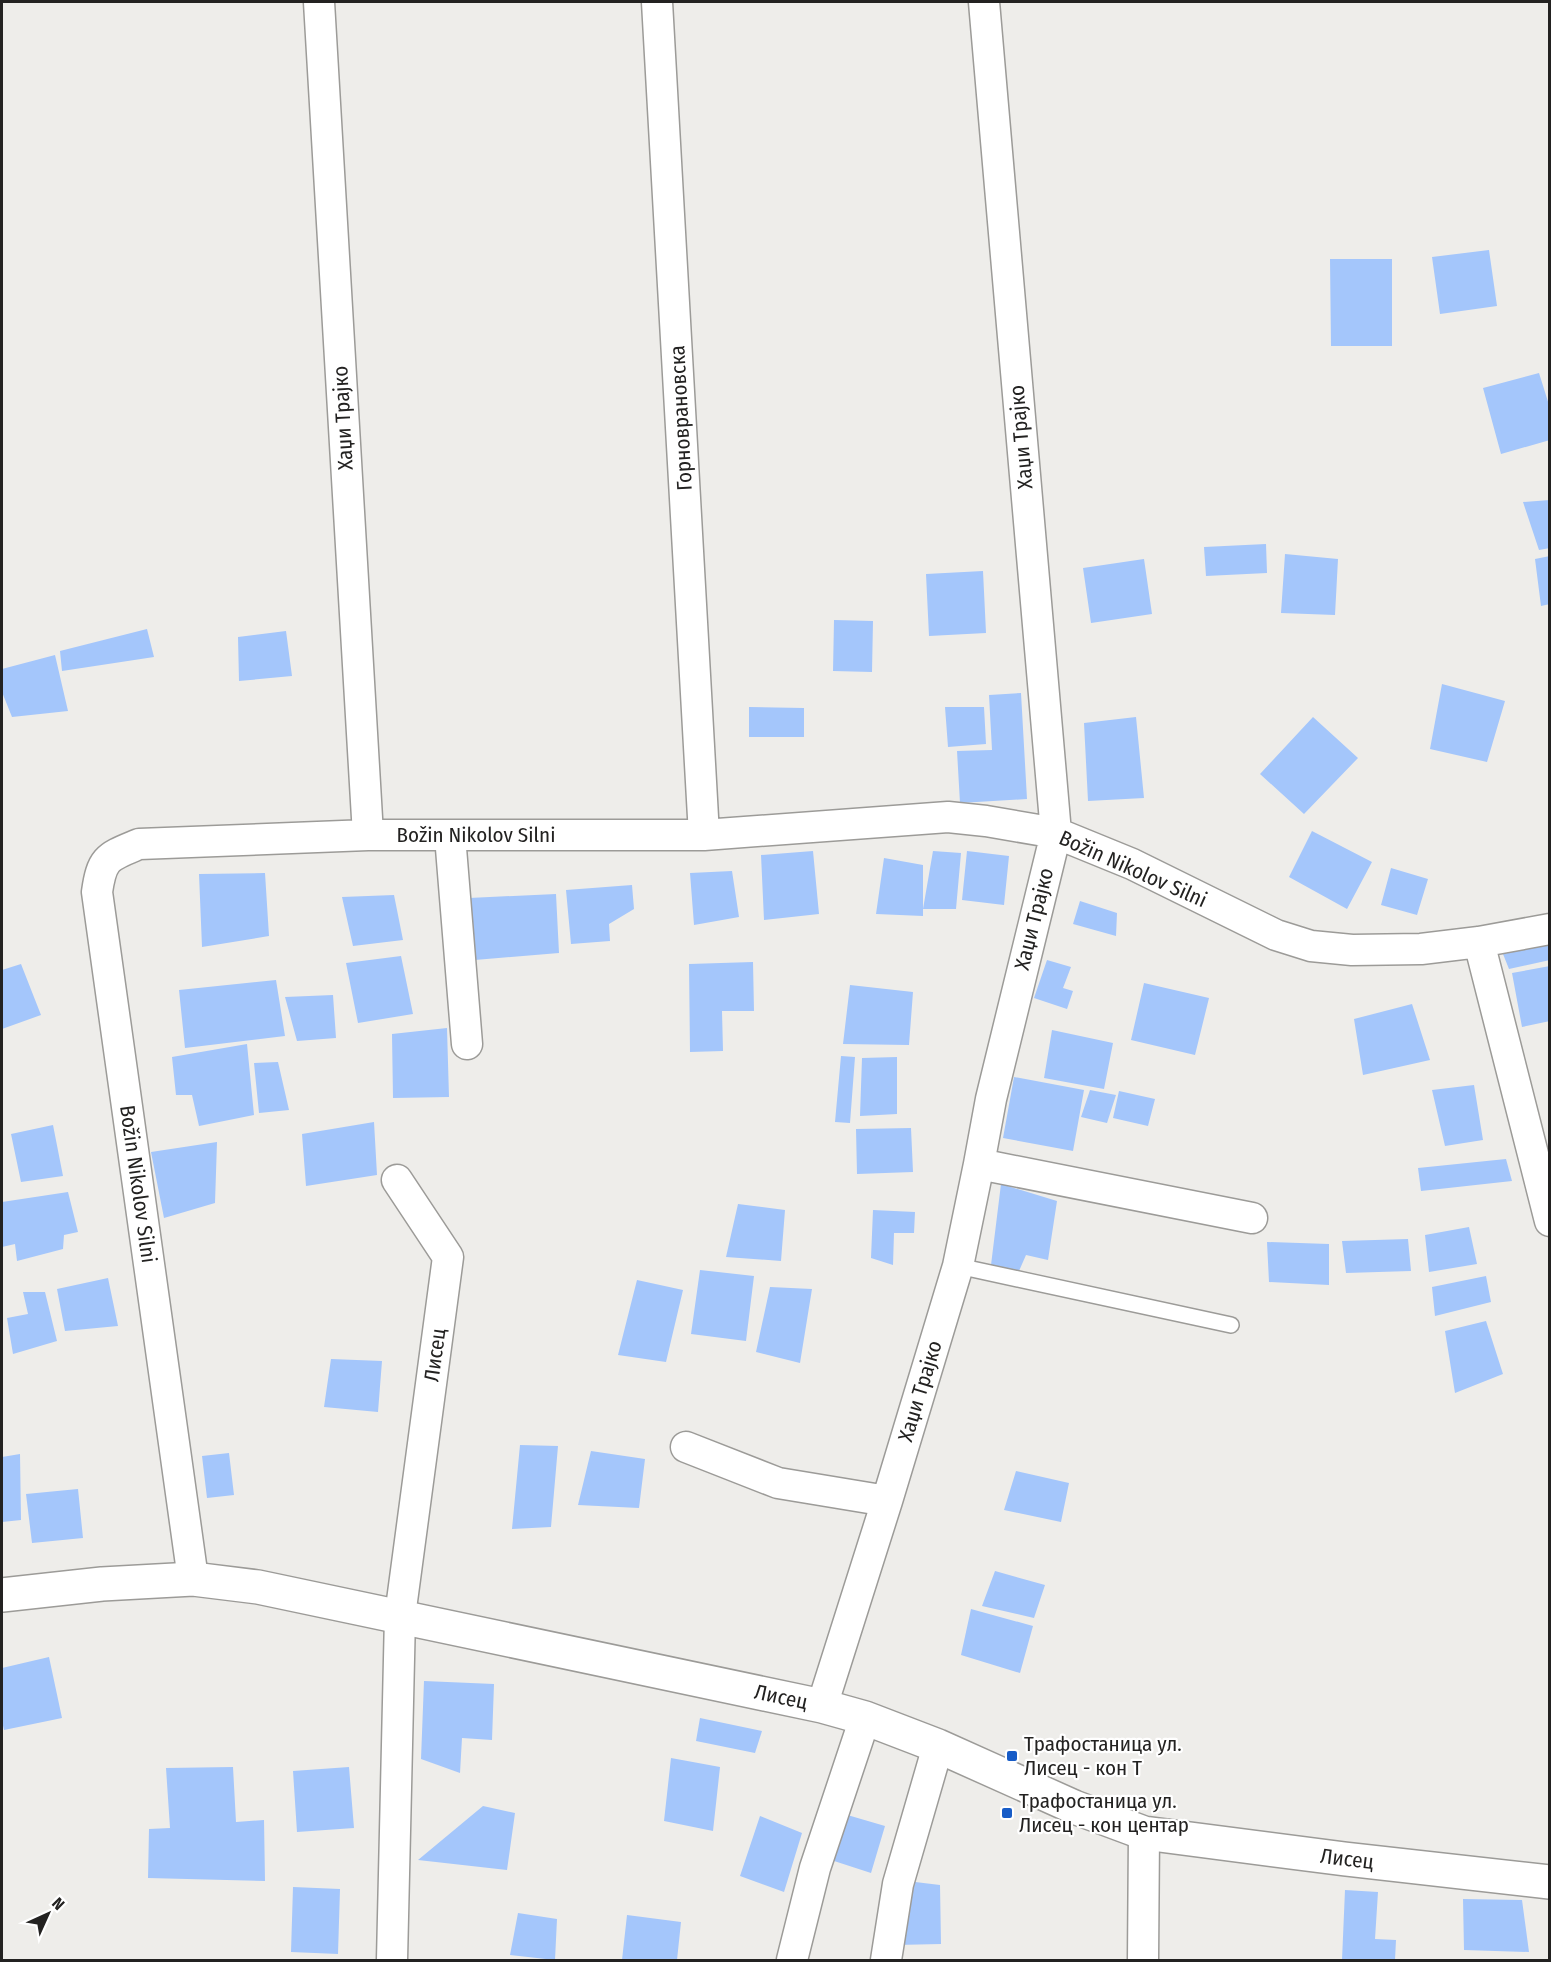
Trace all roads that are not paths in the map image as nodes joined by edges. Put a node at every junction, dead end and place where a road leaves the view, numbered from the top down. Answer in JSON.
{"nodes":[{"id":1,"x":319,"y":2,"type":"edge"},
{"id":2,"x":657,"y":2,"type":"edge"},
{"id":3,"x":984,"y":2,"type":"edge"},
{"id":4,"x":1056,"y":833,"type":"junction"},
{"id":5,"x":704,"y":834,"type":"junction"},
{"id":6,"x":368,"y":835,"type":"junction"},
{"id":7,"x":450,"y":836,"type":"junction"},
{"id":8,"x":1550,"y":929,"type":"edge"},
{"id":9,"x":1479,"y":942,"type":"junction"},
{"id":10,"x":467,"y":1044,"type":"dead end"},
{"id":11,"x":979,"y":1164,"type":"junction"},
{"id":12,"x":397,"y":1180,"type":"dead end"},
{"id":13,"x":1252,"y":1218,"type":"dead end"},
{"id":14,"x":1550,"y":1221,"type":"edge"},
{"id":15,"x":958,"y":1266,"type":"junction"},
{"id":16,"x":1231,"y":1325,"type":"dead end"},
{"id":17,"x":686,"y":1447,"type":"dead end"},
{"id":18,"x":887,"y":1502,"type":"junction"},
{"id":19,"x":193,"y":1579,"type":"junction"},
{"id":20,"x":2,"y":1594,"type":"edge"},
{"id":21,"x":400,"y":1616,"type":"junction"},
{"id":22,"x":822,"y":1706,"type":"junction"},
{"id":23,"x":865,"y":1718,"type":"junction"},
{"id":24,"x":938,"y":1746,"type":"junction"},
{"id":25,"x":1144,"y":1833,"type":"junction"},
{"id":26,"x":1550,"y":1882,"type":"edge"},
{"id":27,"x":392,"y":1960,"type":"edge"},
{"id":28,"x":792,"y":1960,"type":"edge"},
{"id":29,"x":886,"y":1960,"type":"edge"},
{"id":30,"x":1143,"y":1960,"type":"edge"}],
"edges":[{"from":1,"to":6,"type":"street","name":"Хаџи Трајко"},
{"from":2,"to":5,"type":"street","name":"Горноврановска"},
{"from":3,"to":4,"type":"street","name":"Хаџи Трајко"},
{"from":4,"to":5,"type":"street","name":"Božin Nikolov Silni"},
{"from":4,"to":9,"type":"street","name":"Božin Nikolov Silni"},
{"from":4,"to":11,"type":"street","name":"Хаџи Трајко"},
{"from":5,"to":7,"type":"street","name":"Božin Nikolov Silni"},
{"from":6,"to":7,"type":"street","name":"Božin Nikolov Silni"},
{"from":6,"to":19,"type":"street","name":"Božin Nikolov Silni"},
{"from":7,"to":10,"type":"street"},
{"from":8,"to":9,"type":"street","name":"Božin Nikolov Silni"},
{"from":9,"to":14,"type":"street"},
{"from":11,"to":13,"type":"street"},
{"from":11,"to":15,"type":"street","name":"Хаџи Трајко"},
{"from":12,"to":21,"type":"street","name":"Лисец"},
{"from":15,"to":16,"type":"lane"},
{"from":15,"to":18,"type":"street","name":"Хаџи Трајко"},
{"from":17,"to":18,"type":"street"},
{"from":18,"to":22,"type":"street","name":"Хаџи Трајко"},
{"from":19,"to":20,"type":"street","name":"Лисец"},
{"from":19,"to":21,"type":"street","name":"Лисец"},
{"from":21,"to":22,"type":"street","name":"Лисец"},
{"from":21,"to":27,"type":"street","name":"Лисец"},
{"from":22,"to":23,"type":"street","name":"Лисец"},
{"from":23,"to":24,"type":"street","name":"Лисец"},
{"from":23,"to":28,"type":"street"},
{"from":24,"to":25,"type":"street","name":"Лисец"},
{"from":24,"to":29,"type":"street"},
{"from":25,"to":26,"type":"street","name":"Лисец"},
{"from":25,"to":30,"type":"street"}]}
